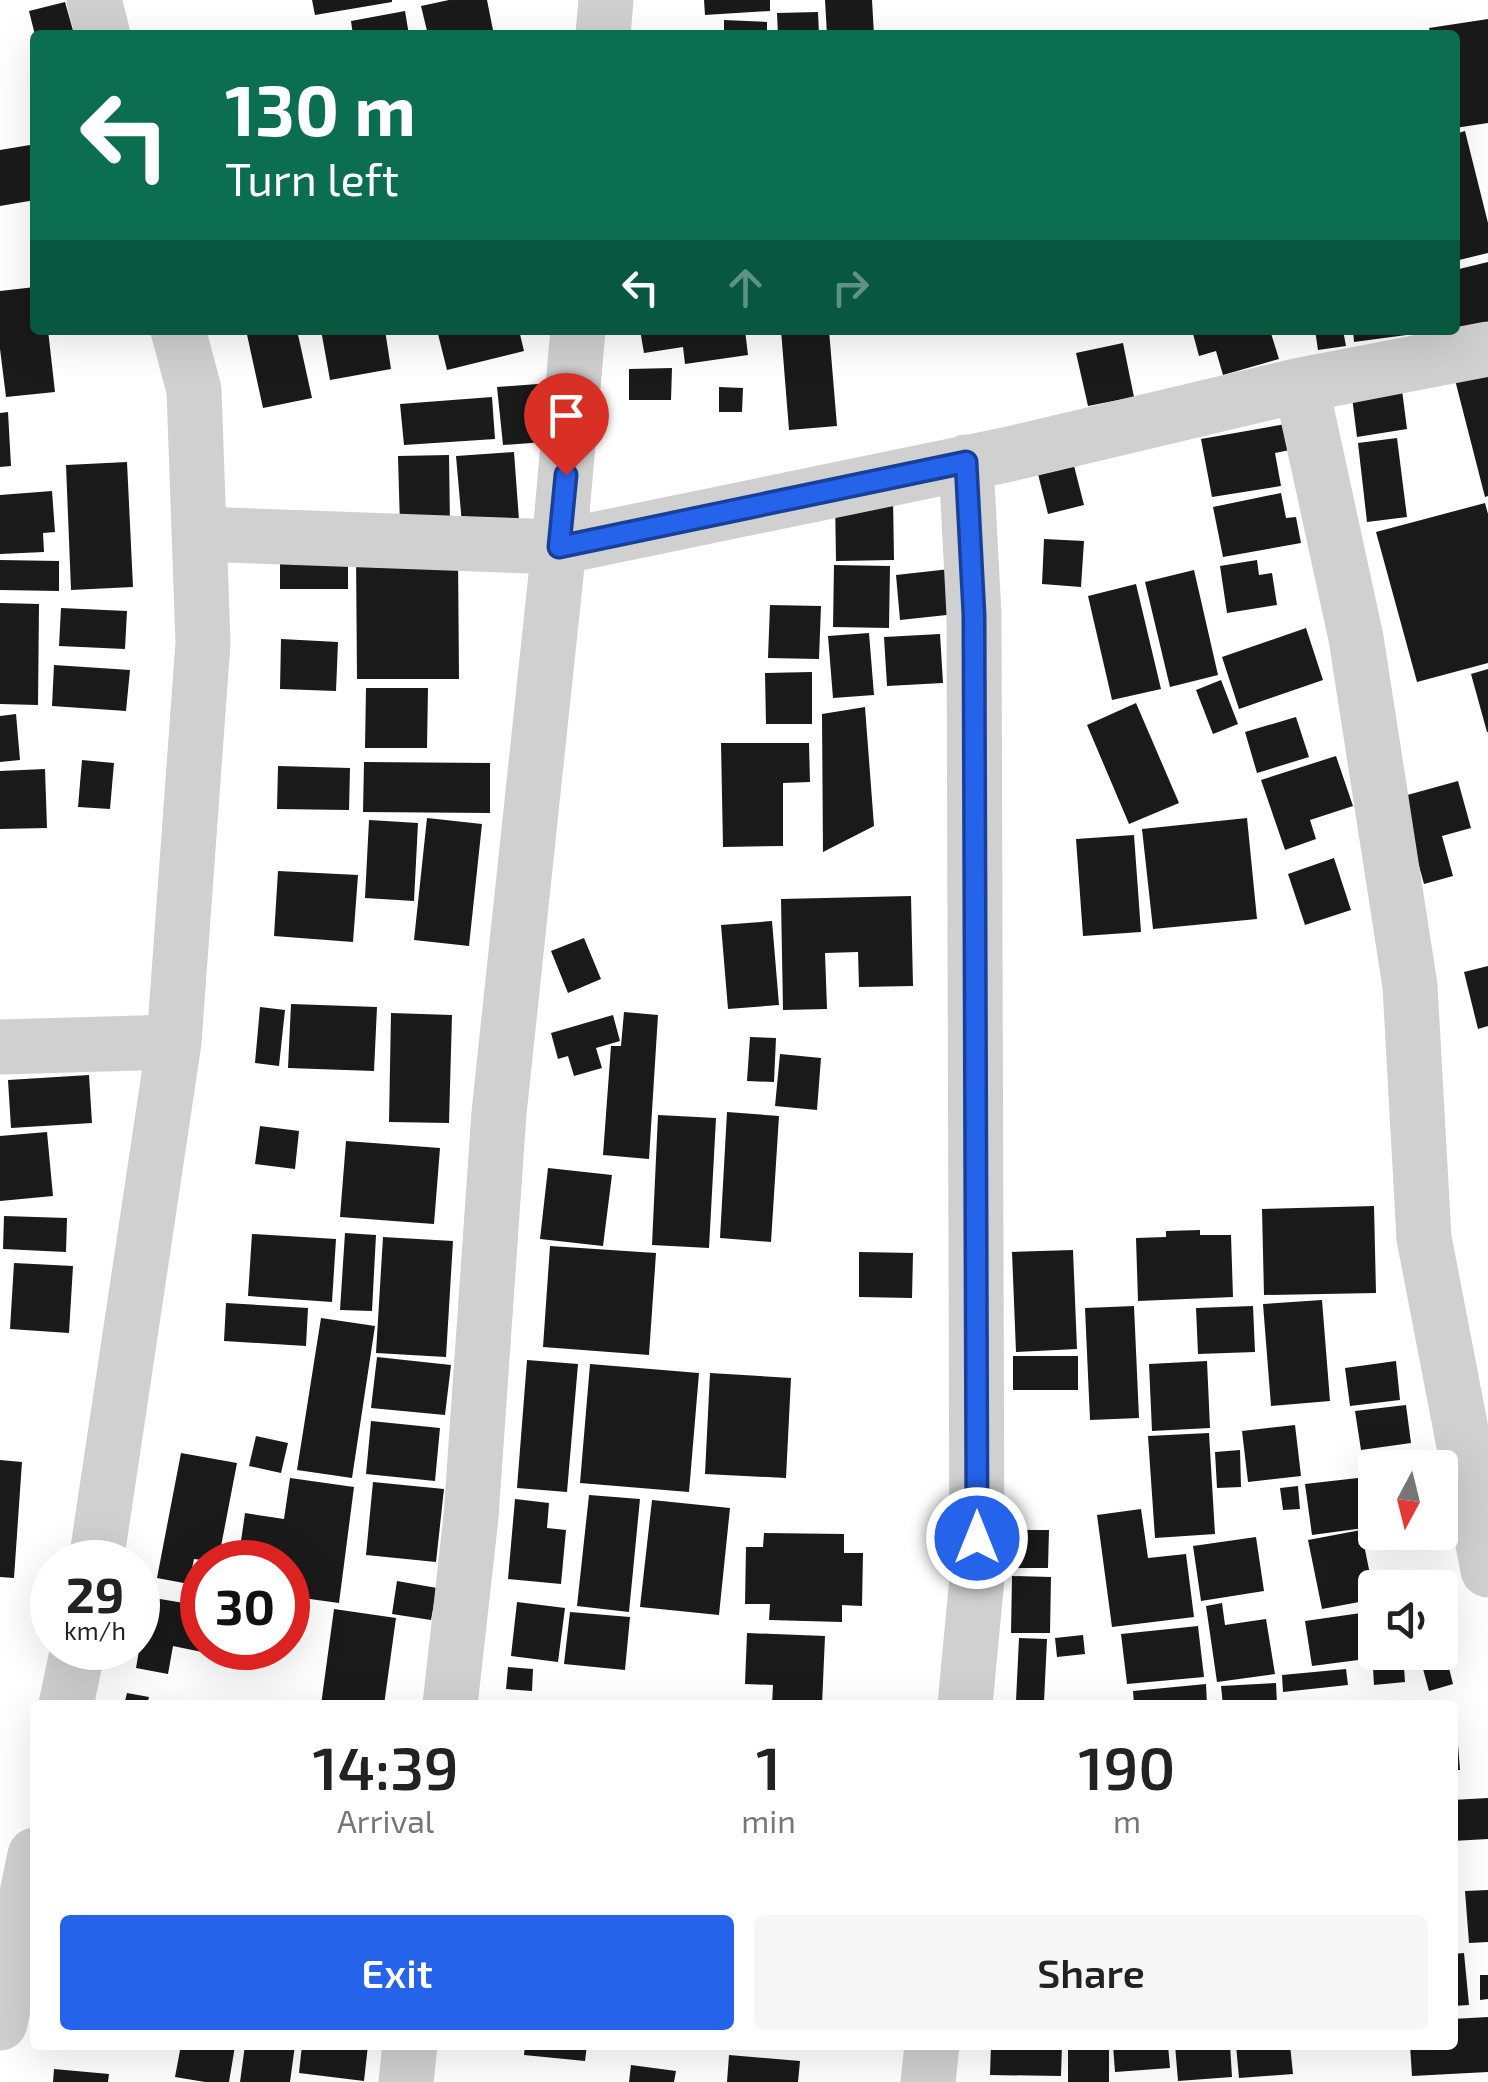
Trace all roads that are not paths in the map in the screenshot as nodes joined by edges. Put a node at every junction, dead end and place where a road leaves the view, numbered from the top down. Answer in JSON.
{"nodes":[{"id":1,"x":94,"y":0,"type":"edge"},
{"id":2,"x":606,"y":0,"type":"edge"},
{"id":3,"x":102,"y":30,"type":"edge"},
{"id":4,"x":603,"y":30,"type":"edge"},
{"id":5,"x":179,"y":335,"type":"edge"},
{"id":6,"x":578,"y":335,"type":"edge"},
{"id":7,"x":1488,"y":349,"type":"edge"},
{"id":8,"x":1301,"y":384,"type":"junction"},
{"id":9,"x":966,"y":462,"type":"junction"},
{"id":10,"x":199,"y":534,"type":"junction"},
{"id":11,"x":559,"y":547,"type":"junction"},
{"id":12,"x":174,"y":1042,"type":"junction"},
{"id":13,"x":0,"y":1047,"type":"edge"},
{"id":14,"x":99,"y":1540,"type":"edge"},
{"id":15,"x":1488,"y":1570,"type":"edge"},
{"id":16,"x":73,"y":1670,"type":"edge"},
{"id":17,"x":67,"y":1700,"type":"edge"},
{"id":18,"x":451,"y":1700,"type":"edge"},
{"id":19,"x":965,"y":1700,"type":"edge"},
{"id":20,"x":30,"y":1879,"type":"edge"},
{"id":21,"x":0,"y":2023,"type":"edge"},
{"id":22,"x":409,"y":2050,"type":"edge"},
{"id":23,"x":931,"y":2050,"type":"edge"},
{"id":24,"x":406,"y":2082,"type":"edge"},
{"id":25,"x":928,"y":2082,"type":"edge"}],
"edges":[{"from":1,"to":3,"type":"street"},
{"from":2,"to":4,"type":"street"},
{"from":5,"to":10,"type":"street"},
{"from":6,"to":11,"type":"street"},
{"from":7,"to":8,"type":"street"},
{"from":8,"to":9,"type":"street"},
{"from":8,"to":15,"type":"street"},
{"from":9,"to":11,"type":"street"},
{"from":9,"to":19,"type":"street"},
{"from":10,"to":11,"type":"street"},
{"from":10,"to":12,"type":"street"},
{"from":11,"to":18,"type":"street"},
{"from":12,"to":13,"type":"street"},
{"from":12,"to":14,"type":"street"},
{"from":16,"to":17,"type":"street"},
{"from":20,"to":21,"type":"street"},
{"from":22,"to":24,"type":"street"},
{"from":23,"to":25,"type":"street"}]}
